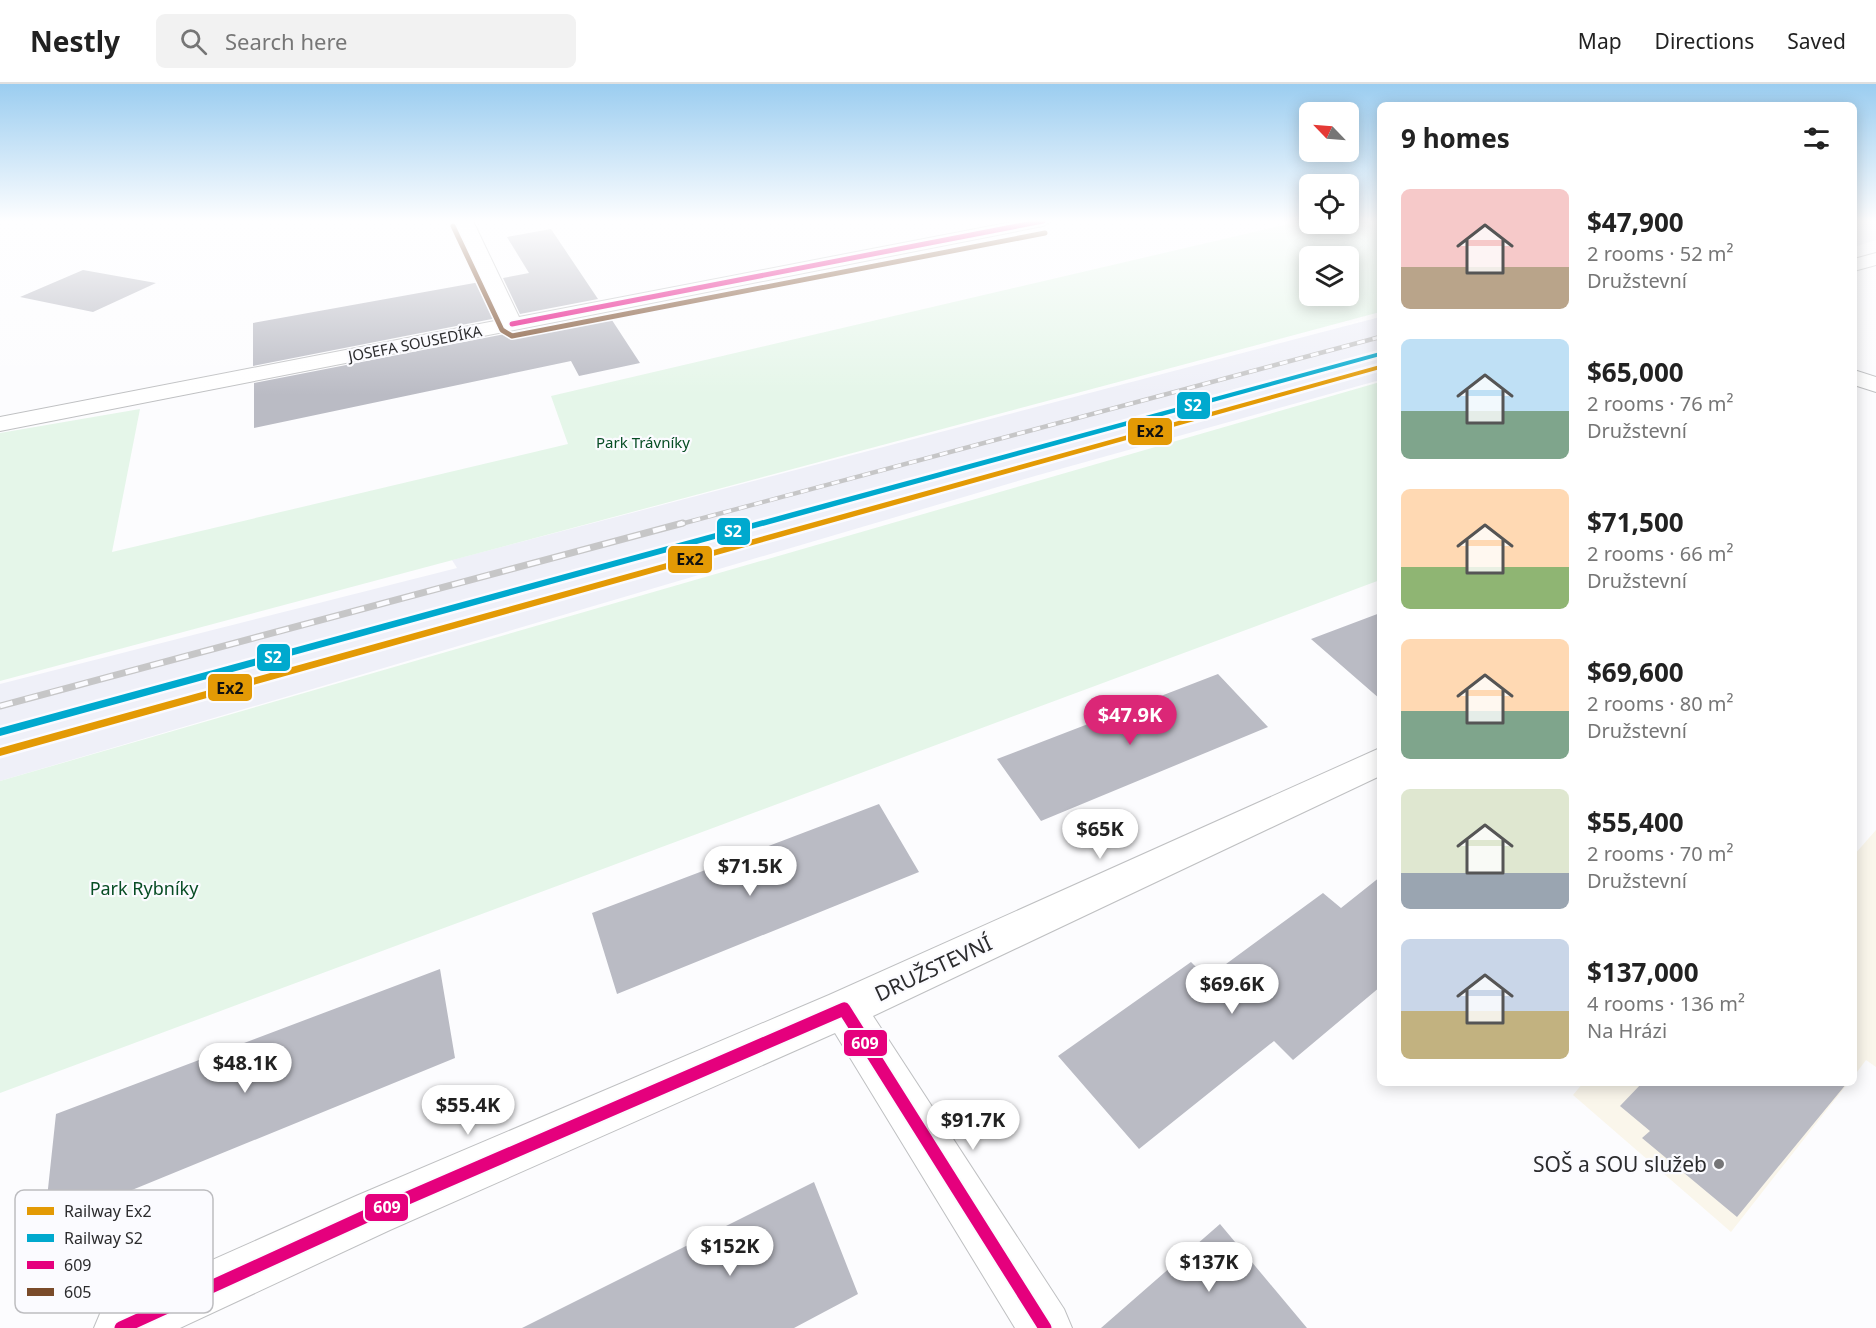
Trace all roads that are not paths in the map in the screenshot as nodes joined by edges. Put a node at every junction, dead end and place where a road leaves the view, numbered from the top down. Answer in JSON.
{"nodes":[{"id":1,"x":491,"y":279,"type":"edge"},
{"id":2,"x":744,"y":279,"type":"edge"},
{"id":3,"x":512,"y":324,"type":"junction"},
{"id":4,"x":1857,"y":378,"type":"edge"},
{"id":5,"x":1876,"y":385,"type":"edge"},
{"id":6,"x":0,"y":424,"type":"edge"},
{"id":7,"x":1377,"y":762,"type":"edge"},
{"id":8,"x":844,"y":1009,"type":"junction"},
{"id":9,"x":213,"y":1286,"type":"edge"},
{"id":10,"x":154,"y":1313,"type":"edge"},
{"id":11,"x":121,"y":1328,"type":"edge"},
{"id":12,"x":1045,"y":1328,"type":"edge"}],
"edges":[{"from":1,"to":3,"type":"street"},
{"from":2,"to":3,"type":"street","name":"JOSEFA SOUSEDÍKA"},
{"from":3,"to":6,"type":"street","name":"JOSEFA SOUSEDÍKA"},
{"from":4,"to":5,"type":"street"},
{"from":7,"to":8,"type":"street","name":"DRUŽSTEVNÍ"},
{"from":8,"to":9,"type":"street","name":"DRUŽSTEVNÍ"},
{"from":8,"to":12,"type":"street"},
{"from":10,"to":11,"type":"street","name":"DRUŽSTEVNÍ"}]}
